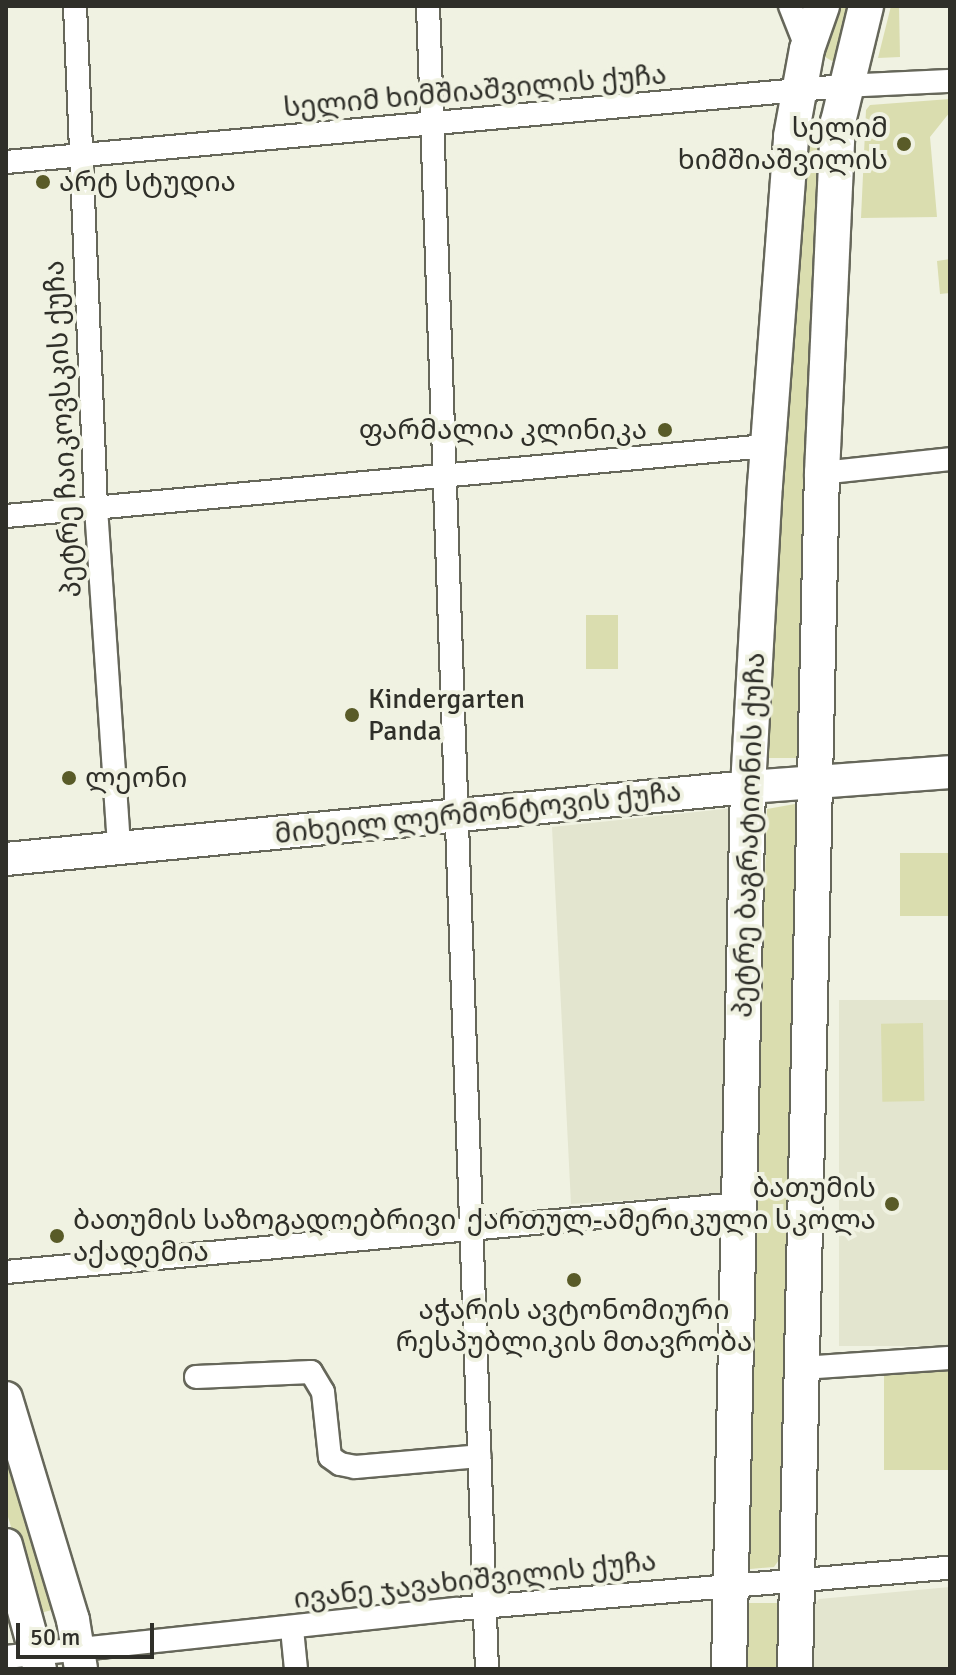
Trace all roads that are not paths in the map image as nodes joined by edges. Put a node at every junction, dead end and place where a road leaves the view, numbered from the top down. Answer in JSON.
{"nodes":[{"id":1,"x":75,"y":6,"type":"edge"},
{"id":2,"x":428,"y":6,"type":"edge"},
{"id":3,"x":790,"y":6,"type":"edge"},
{"id":4,"x":822,"y":6,"type":"edge"},
{"id":5,"x":866,"y":6,"type":"edge"},
{"id":6,"x":807,"y":49,"type":"junction"},
{"id":7,"x":950,"y":81,"type":"edge"},
{"id":8,"x":843,"y":86,"type":"junction"},
{"id":9,"x":798,"y":93,"type":"junction"},
{"id":10,"x":432,"y":125,"type":"junction"},
{"id":11,"x":79,"y":156,"type":"junction"},
{"id":12,"x":6,"y":162,"type":"edge"},
{"id":13,"x":767,"y":446,"type":"junction"},
{"id":14,"x":950,"y":459,"type":"edge"},
{"id":15,"x":822,"y":473,"type":"junction"},
{"id":16,"x":445,"y":475,"type":"junction"},
{"id":17,"x":96,"y":508,"type":"junction"},
{"id":18,"x":6,"y":516,"type":"edge"},
{"id":19,"x":950,"y":772,"type":"edge"},
{"id":20,"x":811,"y":783,"type":"junction"},
{"id":21,"x":748,"y":787,"type":"junction"},
{"id":22,"x":457,"y":816,"type":"junction"},
{"id":23,"x":119,"y":848,"type":"junction"},
{"id":24,"x":6,"y":859,"type":"edge"},
{"id":25,"x":739,"y":1204,"type":"junction"},
{"id":26,"x":471,"y":1233,"type":"junction"},
{"id":27,"x":6,"y":1272,"type":"edge"},
{"id":28,"x":950,"y":1358,"type":"edge"},
{"id":29,"x":802,"y":1368,"type":"junction"},
{"id":30,"x":196,"y":1377,"type":"dead end"},
{"id":31,"x":6,"y":1398,"type":"edge"},
{"id":32,"x":480,"y":1456,"type":"junction"},
{"id":33,"x":6,"y":1545,"type":"edge"},
{"id":34,"x":950,"y":1568,"type":"edge"},
{"id":35,"x":798,"y":1580,"type":"junction"},
{"id":36,"x":731,"y":1584,"type":"junction"},
{"id":37,"x":485,"y":1607,"type":"junction"},
{"id":38,"x":292,"y":1629,"type":"junction"},
{"id":39,"x":80,"y":1657,"type":"edge"},
{"id":40,"x":27,"y":1659,"type":"edge"},
{"id":41,"x":296,"y":1669,"type":"edge"},
{"id":42,"x":487,"y":1669,"type":"edge"},
{"id":43,"x":729,"y":1669,"type":"edge"},
{"id":44,"x":795,"y":1669,"type":"edge"}],
"edges":[{"from":1,"to":11,"type":"street","name":"პეტრე ჩაიკოვსკის ქუჩა"},
{"from":2,"to":10,"type":"street"},
{"from":3,"to":6,"type":"street"},
{"from":4,"to":6,"type":"main road","name":"პეტრე ბაგრატიონის ქუჩა"},
{"from":5,"to":8,"type":"main road"},
{"from":6,"to":9,"type":"main road","name":"პეტრე ბაგრატიონის ქუჩა"},
{"from":7,"to":8,"type":"street","name":"სელიმ ხიმშიაშვილის ქუჩა"},
{"from":8,"to":9,"type":"street","name":"სელიმ ხიმშიაშვილის ქუჩა"},
{"from":8,"to":15,"type":"main road"},
{"from":9,"to":10,"type":"street","name":"სელიმ ხიმშიაშვილის ქუჩა"},
{"from":9,"to":13,"type":"main road","name":"პეტრე ბაგრატიონის ქუჩა"},
{"from":10,"to":11,"type":"street","name":"სელიმ ხიმშიაშვილის ქუჩა"},
{"from":10,"to":16,"type":"street"},
{"from":11,"to":12,"type":"street","name":"სელიმ ხიმშიაშვილის ქუჩა"},
{"from":11,"to":17,"type":"street","name":"პეტრე ჩაიკოვსკის ქუჩა"},
{"from":13,"to":16,"type":"street"},
{"from":13,"to":21,"type":"main road","name":"პეტრე ბაგრატიონის ქუჩა"},
{"from":14,"to":15,"type":"street"},
{"from":15,"to":20,"type":"main road"},
{"from":16,"to":17,"type":"street"},
{"from":16,"to":22,"type":"street"},
{"from":17,"to":18,"type":"street"},
{"from":17,"to":23,"type":"street","name":"პეტრე ჩაიკოვსკის ქუჩა"},
{"from":19,"to":20,"type":"street","name":"მიხეილ ლერმონტოვის ქუჩა"},
{"from":20,"to":21,"type":"street","name":"მიხეილ ლერმონტოვის ქუჩა"},
{"from":20,"to":29,"type":"main road"},
{"from":21,"to":22,"type":"street","name":"მიხეილ ლერმონტოვის ქუჩა"},
{"from":21,"to":25,"type":"main road","name":"პეტრე ბაგრატიონის ქუჩა"},
{"from":22,"to":23,"type":"street","name":"მიხეილ ლერმონტოვის ქუჩა"},
{"from":22,"to":26,"type":"street"},
{"from":23,"to":24,"type":"street","name":"მიხეილ ლერმონტოვის ქუჩა"},
{"from":25,"to":26,"type":"street"},
{"from":25,"to":36,"type":"main road","name":"პეტრე ბაგრატიონის ქუჩა"},
{"from":26,"to":27,"type":"street"},
{"from":26,"to":32,"type":"street"},
{"from":28,"to":29,"type":"street"},
{"from":29,"to":35,"type":"main road"},
{"from":30,"to":32,"type":"street"},
{"from":31,"to":39,"type":"street"},
{"from":32,"to":37,"type":"street"},
{"from":33,"to":40,"type":"street"},
{"from":34,"to":35,"type":"street","name":"ივანე ჯავახიშვილის ქუჩა"},
{"from":35,"to":36,"type":"street","name":"ივანე ჯავახიშვილის ქუჩა"},
{"from":35,"to":44,"type":"main road"},
{"from":36,"to":37,"type":"street","name":"ივანე ჯავახიშვილის ქუჩა"},
{"from":36,"to":43,"type":"main road","name":"პეტრე ბაგრატიონის ქუჩა"},
{"from":37,"to":38,"type":"street","name":"ივანე ჯავახიშვილის ქუჩა"},
{"from":37,"to":42,"type":"street"},
{"from":38,"to":39,"type":"street","name":"ივანე ჯავახიშვილის ქუჩა"},
{"from":38,"to":41,"type":"street"},
{"from":39,"to":40,"type":"street","name":"ივანე ჯავახიშვილის ქუჩა"}]}
